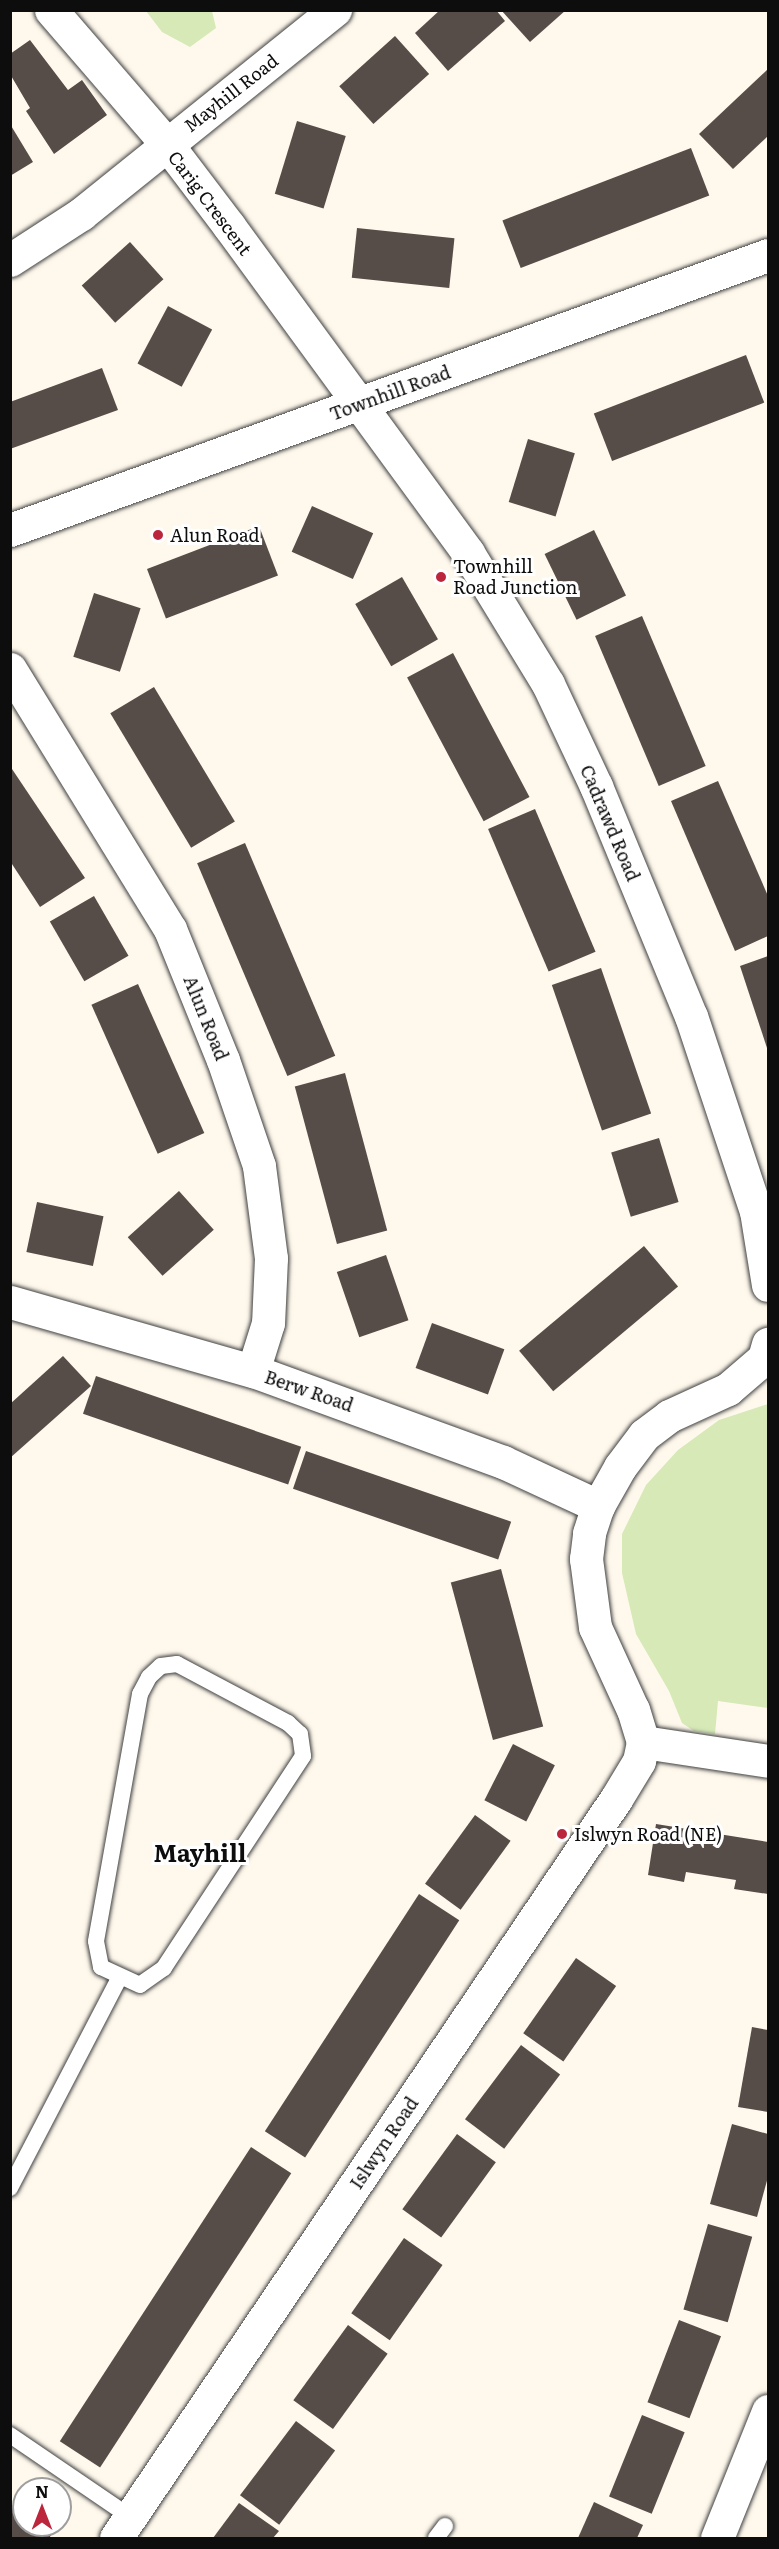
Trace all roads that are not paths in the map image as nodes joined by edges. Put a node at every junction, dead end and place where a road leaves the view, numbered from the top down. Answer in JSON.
{"nodes":[{"id":1,"x":51,"y":10,"type":"edge"},
{"id":2,"x":335,"y":10,"type":"edge"},
{"id":3,"x":166,"y":143,"type":"junction"},
{"id":4,"x":768,"y":255,"type":"edge"},
{"id":5,"x":10,"y":260,"type":"edge"},
{"id":6,"x":357,"y":405,"type":"junction"},
{"id":7,"x":10,"y":530,"type":"edge"},
{"id":8,"x":10,"y":669,"type":"edge"},
{"id":9,"x":768,"y":1285,"type":"edge"},
{"id":10,"x":10,"y":1302,"type":"edge"},
{"id":11,"x":766,"y":1351,"type":"edge"},
{"id":12,"x":253,"y":1371,"type":"junction"},
{"id":13,"x":598,"y":1506,"type":"junction"},
{"id":14,"x":644,"y":1742,"type":"junction"},
{"id":15,"x":768,"y":1761,"type":"edge"},
{"id":16,"x":120,"y":1977,"type":"junction"},
{"id":17,"x":10,"y":2188,"type":"edge"},
{"id":18,"x":768,"y":2411,"type":"edge"},
{"id":19,"x":10,"y":2435,"type":"edge"},
{"id":20,"x":123,"y":2528,"type":"edge"},
{"id":21,"x":717,"y":2538,"type":"edge"}],
"edges":[{"from":1,"to":3,"type":"street","name":"Carig Crescent"},
{"from":2,"to":3,"type":"street","name":"Mayhill Road"},
{"from":3,"to":5,"type":"street","name":"Mayhill Road"},
{"from":3,"to":6,"type":"street","name":"Carig Crescent"},
{"from":4,"to":6,"type":"street","name":"Townhill Road"},
{"from":6,"to":7,"type":"street","name":"Townhill Road"},
{"from":6,"to":9,"type":"street","name":"Cadrawd Road"},
{"from":8,"to":12,"type":"street","name":"Alun Road"},
{"from":10,"to":12,"type":"street","name":"Berw Road"},
{"from":11,"to":13,"type":"street"},
{"from":12,"to":13,"type":"street","name":"Berw Road"},
{"from":13,"to":14,"type":"street"},
{"from":14,"to":15,"type":"street"},
{"from":14,"to":20,"type":"street","name":"Islwyn Road"},
{"from":16,"to":16,"type":"lane"},
{"from":16,"to":17,"type":"lane"},
{"from":18,"to":21,"type":"street"},
{"from":19,"to":20,"type":"lane"}]}
